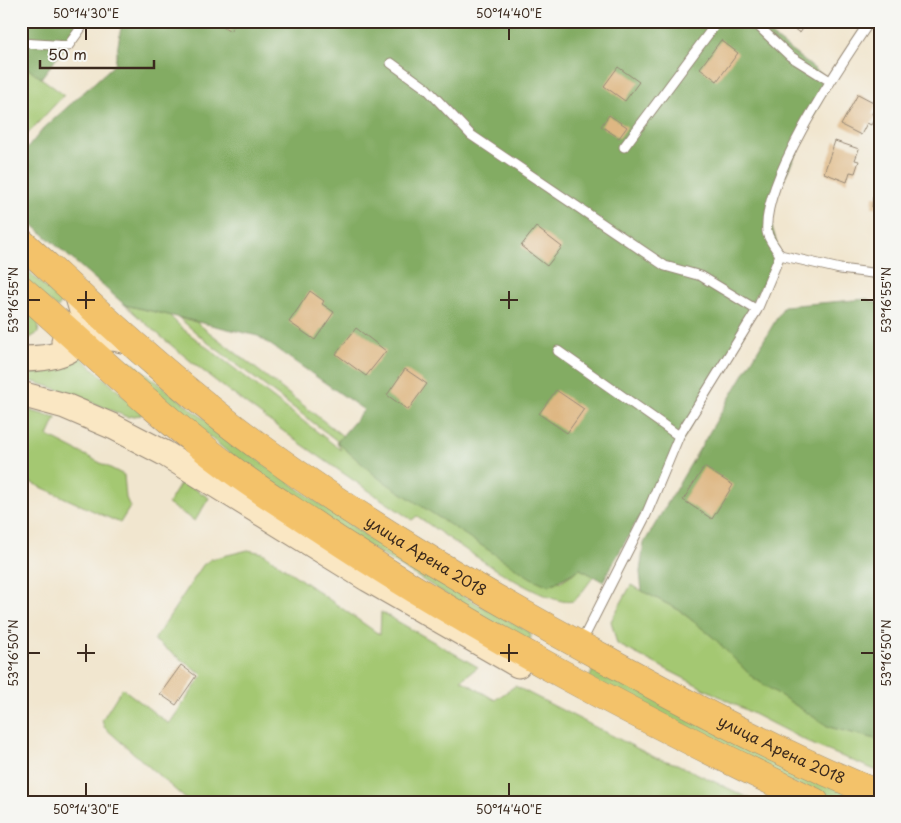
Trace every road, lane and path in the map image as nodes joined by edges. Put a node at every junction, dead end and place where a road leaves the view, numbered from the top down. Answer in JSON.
{"nodes":[{"id":1,"x":86,"y":21,"type":"edge"},
{"id":2,"x":718,"y":21,"type":"edge"},
{"id":3,"x":752,"y":21,"type":"edge"},
{"id":4,"x":870,"y":21,"type":"edge"},
{"id":5,"x":21,"y":43,"type":"edge"},
{"id":6,"x":391,"y":63,"type":"dead end"},
{"id":7,"x":830,"y":81,"type":"junction"},
{"id":8,"x":624,"y":147,"type":"dead end"},
{"id":9,"x":21,"y":242,"type":"edge"},
{"id":10,"x":780,"y":255,"type":"junction"},
{"id":11,"x":880,"y":274,"type":"edge"},
{"id":12,"x":21,"y":289,"type":"edge"},
{"id":13,"x":76,"y":293,"type":"junction"},
{"id":14,"x":757,"y":310,"type":"junction"},
{"id":15,"x":78,"y":340,"type":"junction"},
{"id":16,"x":131,"y":342,"type":"junction"},
{"id":17,"x":21,"y":343,"type":"edge"},
{"id":18,"x":558,"y":351,"type":"dead end"},
{"id":19,"x":21,"y":359,"type":"edge"},
{"id":20,"x":21,"y":394,"type":"edge"},
{"id":21,"x":678,"y":436,"type":"junction"},
{"id":22,"x":580,"y":646,"type":"junction"},
{"id":23,"x":726,"y":761,"type":"junction"},
{"id":24,"x":761,"y":776,"type":"junction"},
{"id":25,"x":880,"y":795,"type":"edge"},
{"id":26,"x":784,"y":797,"type":"dead end"},
{"id":27,"x":815,"y":802,"type":"edge"}],
"edges":[{"from":1,"to":5,"type":"lane"},
{"from":2,"to":8,"type":"lane"},
{"from":3,"to":7,"type":"lane"},
{"from":4,"to":7,"type":"lane"},
{"from":6,"to":14,"type":"lane"},
{"from":7,"to":10,"type":"lane"},
{"from":9,"to":13,"type":"main road","name":"улица Арена 2018"},
{"from":10,"to":11,"type":"lane"},
{"from":10,"to":14,"type":"lane"},
{"from":12,"to":15,"type":"main road"},
{"from":13,"to":15,"type":"main road"},
{"from":13,"to":16,"type":"main road","name":"улица Арена 2018"},
{"from":14,"to":21,"type":"lane"},
{"from":15,"to":16,"type":"main road"},
{"from":15,"to":17,"type":"main road"},
{"from":15,"to":19,"type":"main road"},
{"from":15,"to":23,"type":"main road"},
{"from":16,"to":22,"type":"main road","name":"улица Арена 2018"},
{"from":18,"to":21,"type":"lane"},
{"from":20,"to":23,"type":"main road"},
{"from":21,"to":22,"type":"lane"},
{"from":22,"to":25,"type":"main road","name":"улица Арена 2018"},
{"from":23,"to":24,"type":"main road"},
{"from":24,"to":26,"type":"lane"},
{"from":24,"to":27,"type":"main road"}]}
